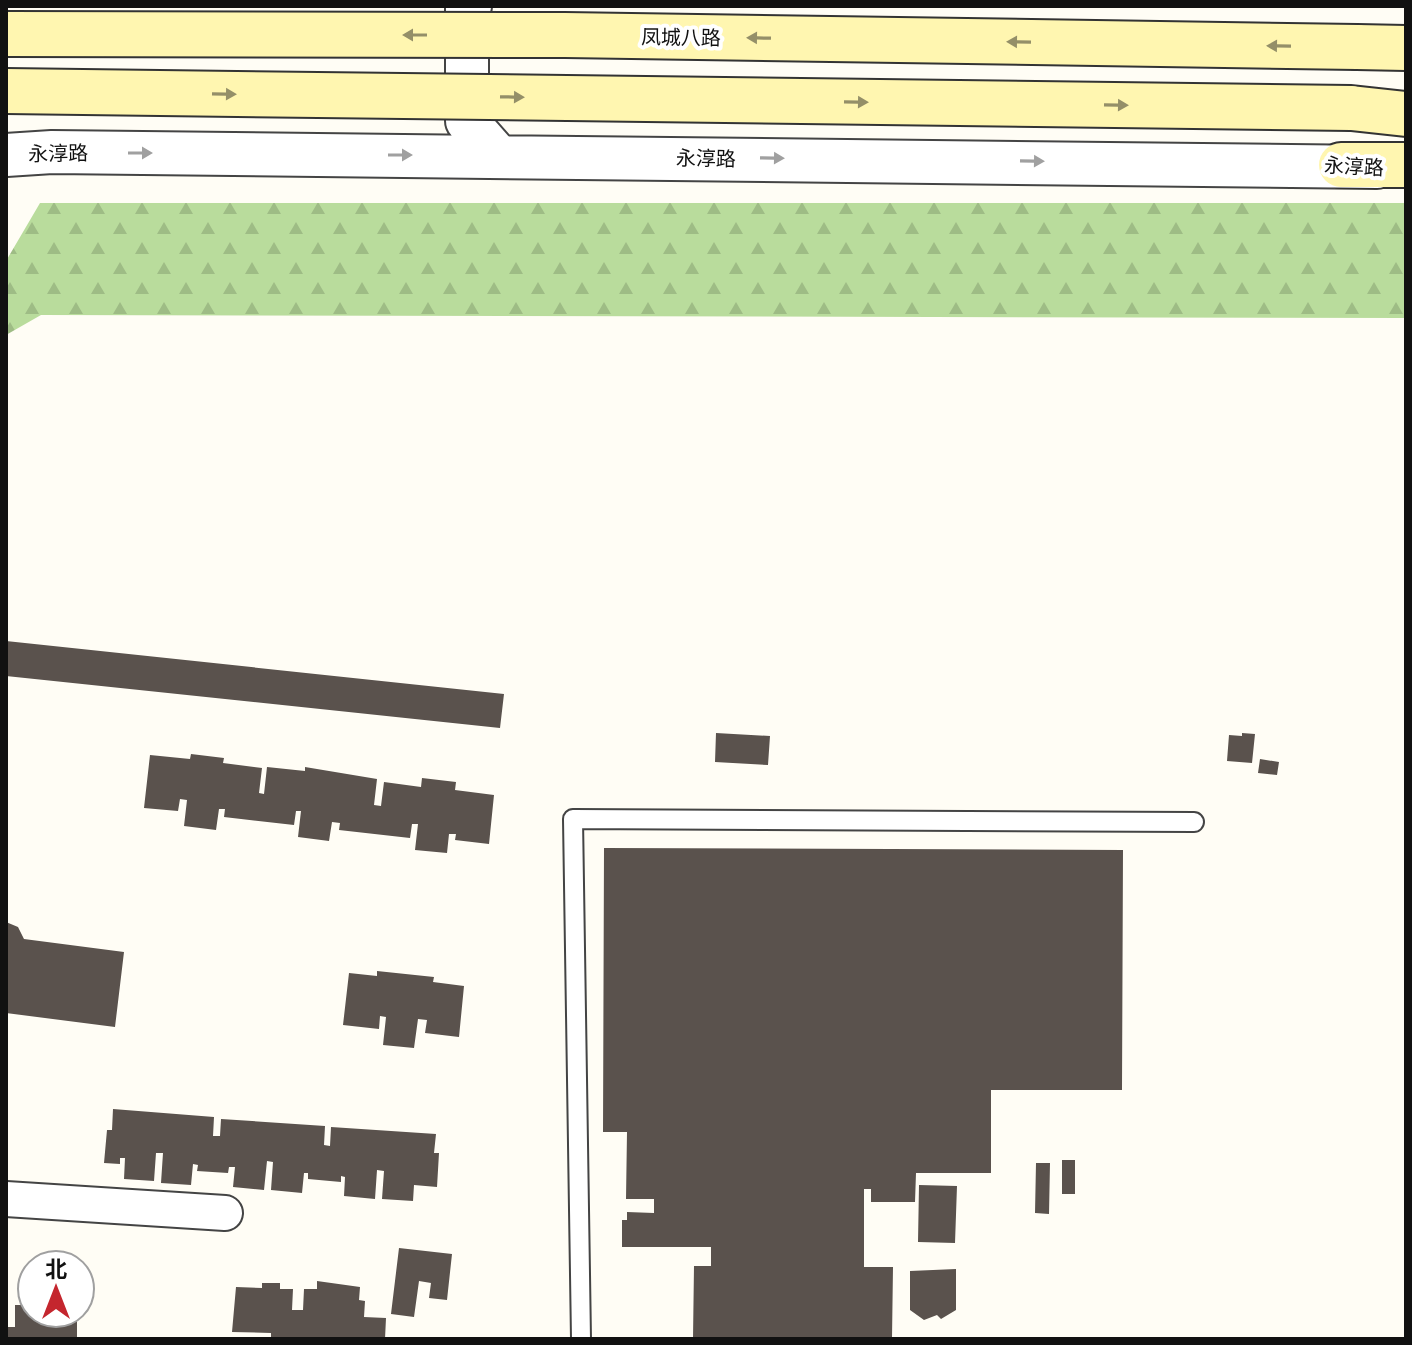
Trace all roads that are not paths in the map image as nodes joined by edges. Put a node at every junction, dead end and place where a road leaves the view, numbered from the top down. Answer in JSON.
{"nodes":[{"id":1,"x":470,"y":6,"type":"edge"},
{"id":2,"x":6,"y":34,"type":"edge"},
{"id":3,"x":1406,"y":48,"type":"edge"},
{"id":4,"x":6,"y":91,"type":"edge"},
{"id":5,"x":1406,"y":114,"type":"edge"},
{"id":6,"x":6,"y":155,"type":"edge"},
{"id":7,"x":497,"y":155,"type":"junction"},
{"id":8,"x":1341,"y":165,"type":"joint"},
{"id":9,"x":1406,"y":167,"type":"edge"},
{"id":10,"x":1194,"y":822,"type":"dead end"},
{"id":11,"x":6,"y":1199,"type":"edge"},
{"id":12,"x":225,"y":1213,"type":"dead end"},
{"id":13,"x":581,"y":1339,"type":"edge"}],
"edges":[{"from":1,"to":7,"type":"street"},
{"from":3,"to":2,"type":"main road","name":"凤城八路","one_way":true,"bridge":true},
{"from":4,"to":5,"type":"main road","one_way":true,"bridge":true},
{"from":6,"to":7,"type":"street","name":"永淳路","one_way":true},
{"from":7,"to":8,"type":"street","name":"永淳路","one_way":true},
{"from":8,"to":9,"type":"main road"},
{"from":10,"to":13,"type":"lane"},
{"from":11,"to":12,"type":"street"}]}
